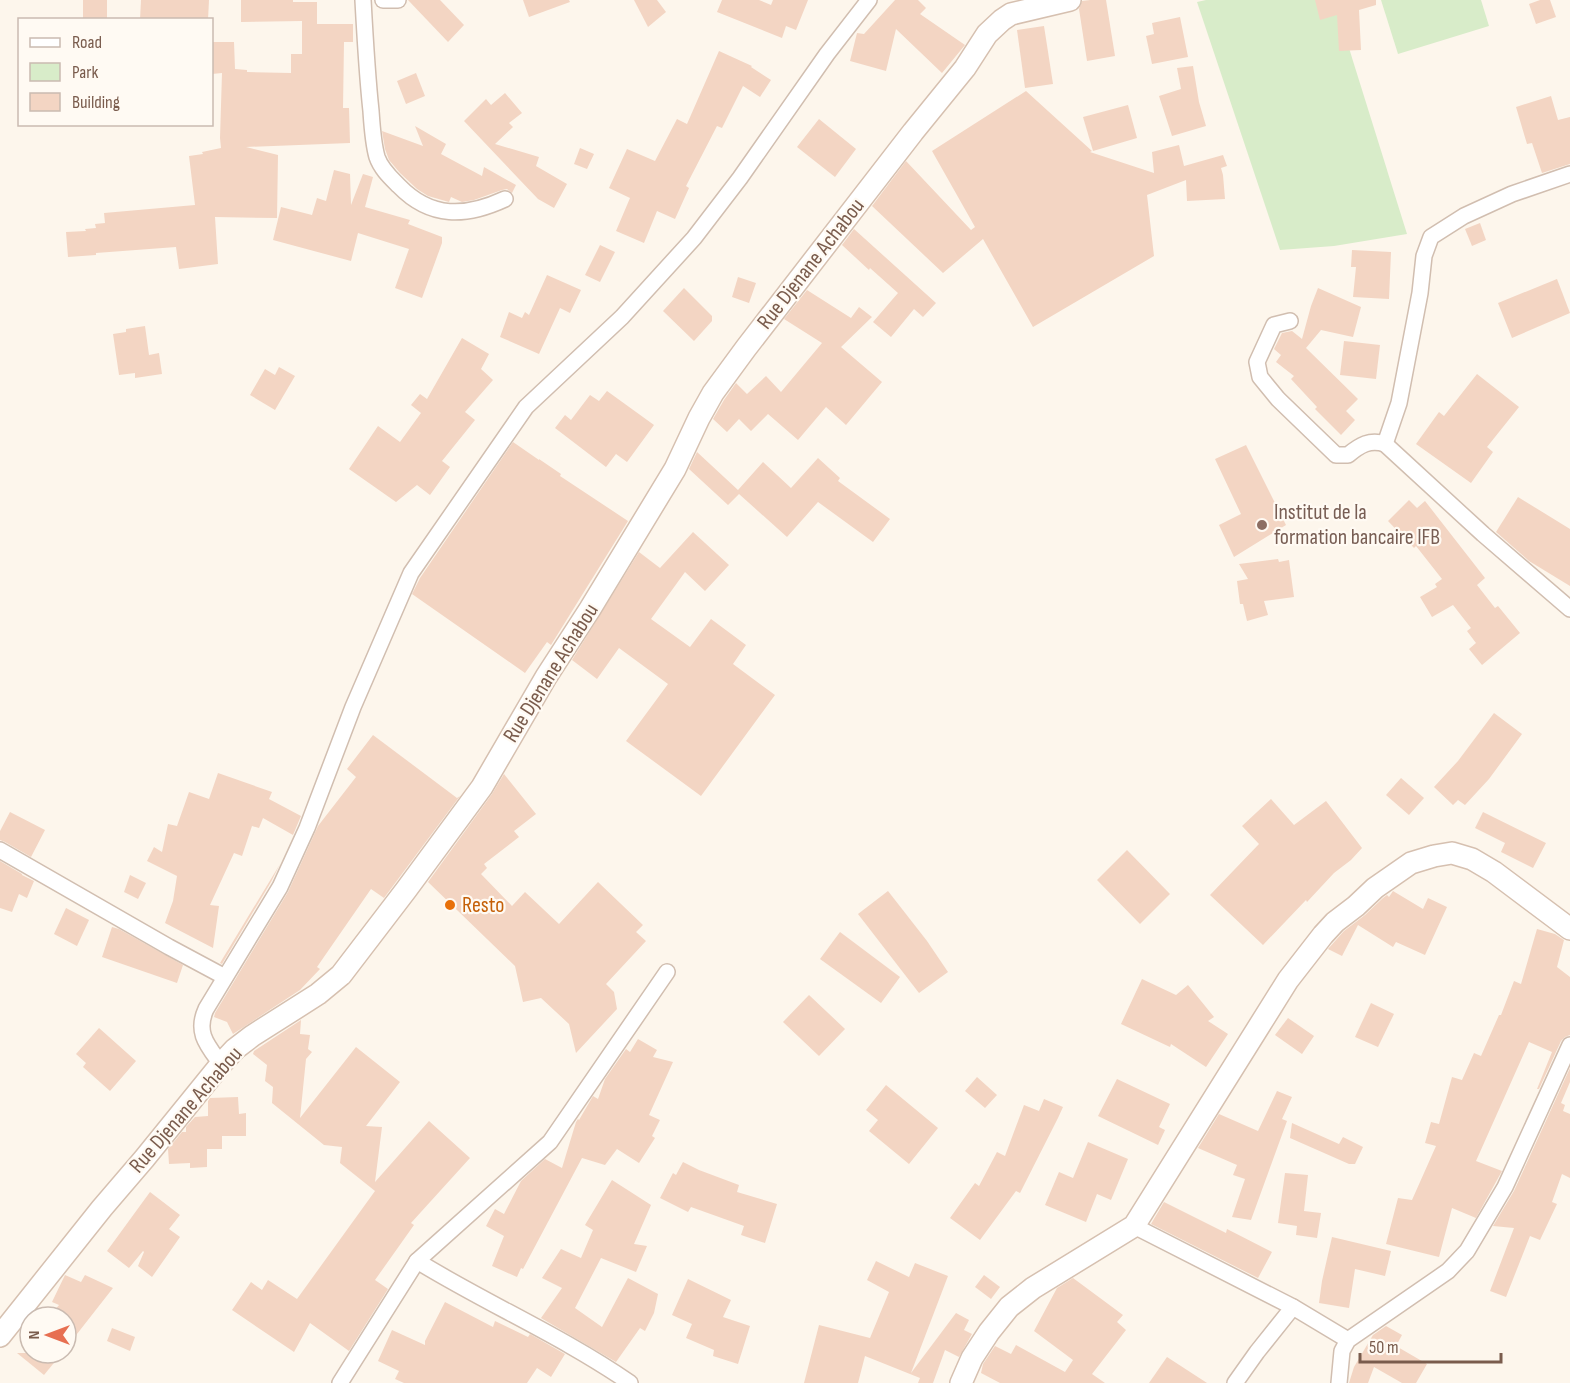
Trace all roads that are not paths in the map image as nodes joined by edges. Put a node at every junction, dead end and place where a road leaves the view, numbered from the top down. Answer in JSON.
{"nodes":[{"id":1,"x":363,"y":0,"type":"edge"},
{"id":2,"x":382,"y":0,"type":"edge"},
{"id":3,"x":398,"y":0,"type":"edge"},
{"id":4,"x":869,"y":0,"type":"edge"},
{"id":5,"x":1018,"y":0,"type":"edge"},
{"id":6,"x":1070,"y":0,"type":"edge"},
{"id":7,"x":1038,"y":8,"type":"junction"},
{"id":8,"x":1570,"y":174,"type":"edge"},
{"id":9,"x":505,"y":199,"type":"dead end"},
{"id":10,"x":1290,"y":321,"type":"dead end"},
{"id":11,"x":1385,"y":444,"type":"junction"},
{"id":12,"x":1570,"y":609,"type":"edge"},
{"id":13,"x":0,"y":850,"type":"edge"},
{"id":14,"x":1570,"y":929,"type":"edge"},
{"id":15,"x":667,"y":972,"type":"dead end"},
{"id":16,"x":225,"y":977,"type":"junction"},
{"id":17,"x":1570,"y":1045,"type":"edge"},
{"id":18,"x":221,"y":1064,"type":"junction"},
{"id":19,"x":1134,"y":1226,"type":"junction"},
{"id":20,"x":417,"y":1261,"type":"junction"},
{"id":21,"x":1293,"y":1307,"type":"junction"},
{"id":22,"x":0,"y":1336,"type":"edge"},
{"id":23,"x":1348,"y":1340,"type":"junction"},
{"id":24,"x":339,"y":1383,"type":"edge"},
{"id":25,"x":630,"y":1383,"type":"edge"},
{"id":26,"x":961,"y":1383,"type":"edge"},
{"id":27,"x":1235,"y":1383,"type":"edge"},
{"id":28,"x":1339,"y":1383,"type":"edge"}],
"edges":[{"from":1,"to":9,"type":"street"},
{"from":2,"to":3,"type":"street"},
{"from":4,"to":16,"type":"street"},
{"from":5,"to":7,"type":"main road"},
{"from":6,"to":7,"type":"main road","name":"Rue Djenane Achabou"},
{"from":7,"to":18,"type":"main road","name":"Rue Djenane Achabou"},
{"from":8,"to":11,"type":"street"},
{"from":10,"to":11,"type":"street"},
{"from":11,"to":12,"type":"street"},
{"from":13,"to":16,"type":"street"},
{"from":14,"to":19,"type":"main road"},
{"from":15,"to":20,"type":"street"},
{"from":16,"to":18,"type":"street"},
{"from":17,"to":23,"type":"street"},
{"from":18,"to":22,"type":"main road","name":"Rue Djenane Achabou"},
{"from":19,"to":21,"type":"street"},
{"from":19,"to":26,"type":"main road"},
{"from":20,"to":24,"type":"street"},
{"from":20,"to":25,"type":"street"},
{"from":21,"to":23,"type":"street"},
{"from":21,"to":27,"type":"street"},
{"from":23,"to":28,"type":"street"}]}
